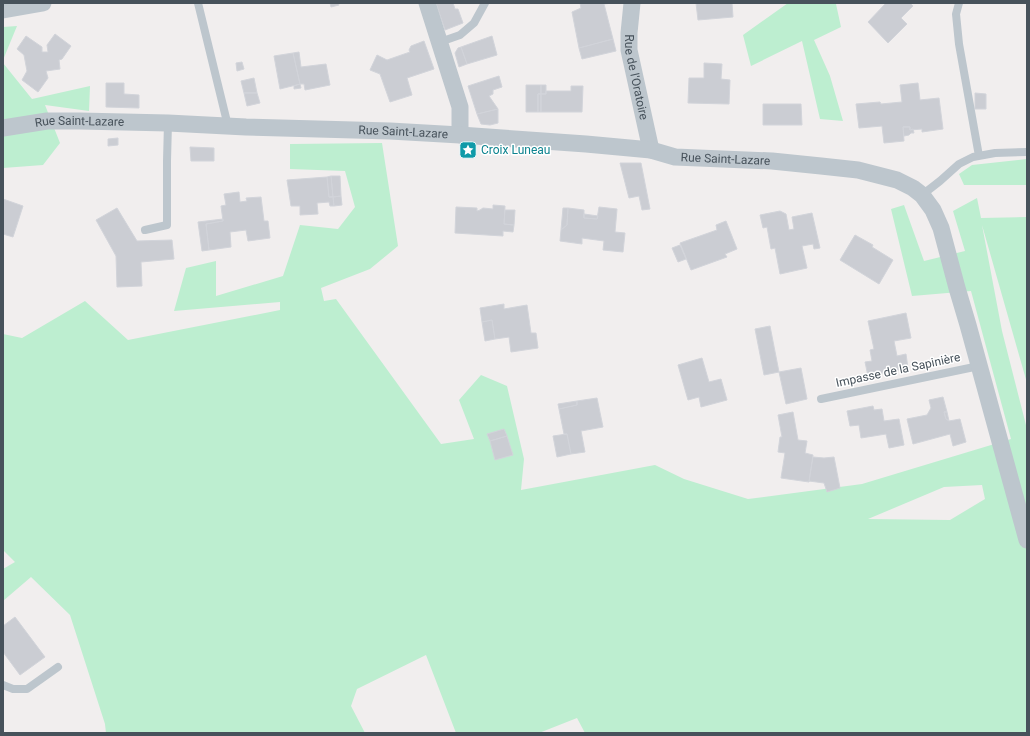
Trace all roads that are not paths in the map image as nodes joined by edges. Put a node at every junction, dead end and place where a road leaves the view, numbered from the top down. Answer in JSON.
{"nodes":[{"id":1,"x":43,"y":3,"type":"edge"},
{"id":2,"x":198,"y":3,"type":"edge"},
{"id":3,"x":427,"y":3,"type":"edge"},
{"id":4,"x":485,"y":3,"type":"edge"},
{"id":5,"x":632,"y":3,"type":"edge"},
{"id":6,"x":959,"y":3,"type":"edge"},
{"id":7,"x":3,"y":10,"type":"edge"},
{"id":8,"x":440,"y":42,"type":"junction"},
{"id":9,"x":168,"y":123,"type":"junction"},
{"id":10,"x":228,"y":126,"type":"junction"},
{"id":11,"x":3,"y":128,"type":"edge"},
{"id":12,"x":460,"y":136,"type":"junction"},
{"id":13,"x":650,"y":150,"type":"junction"},
{"id":14,"x":1027,"y":152,"type":"edge"},
{"id":15,"x":979,"y":156,"type":"junction"},
{"id":16,"x":922,"y":195,"type":"junction"},
{"id":17,"x":145,"y":230,"type":"dead end"},
{"id":18,"x":979,"y":366,"type":"junction"},
{"id":19,"x":821,"y":399,"type":"dead end"},
{"id":20,"x":1027,"y":540,"type":"edge"},
{"id":21,"x":58,"y":667,"type":"dead end"},
{"id":22,"x":3,"y":685,"type":"edge"}],
"edges":[{"from":1,"to":7,"type":"street"},
{"from":2,"to":10,"type":"lane"},
{"from":3,"to":8,"type":"street"},
{"from":4,"to":8,"type":"lane"},
{"from":5,"to":13,"type":"street","name":"Rue de l'Oratoire"},
{"from":6,"to":15,"type":"lane"},
{"from":8,"to":12,"type":"street"},
{"from":9,"to":10,"type":"street","name":"Rue Saint-Lazare"},
{"from":9,"to":11,"type":"street","name":"Rue Saint-Lazare"},
{"from":9,"to":17,"type":"lane"},
{"from":10,"to":12,"type":"street","name":"Rue Saint-Lazare"},
{"from":12,"to":13,"type":"street","name":"Rue Saint-Lazare"},
{"from":13,"to":16,"type":"street","name":"Rue Saint-Lazare"},
{"from":14,"to":15,"type":"lane"},
{"from":15,"to":16,"type":"lane"},
{"from":16,"to":18,"type":"street","name":"Rue Saint-Lazare"},
{"from":18,"to":19,"type":"lane","name":"Impasse de la Sapinière"},
{"from":18,"to":20,"type":"street","name":"Rue Saint-Lazare"},
{"from":21,"to":22,"type":"lane"}]}
